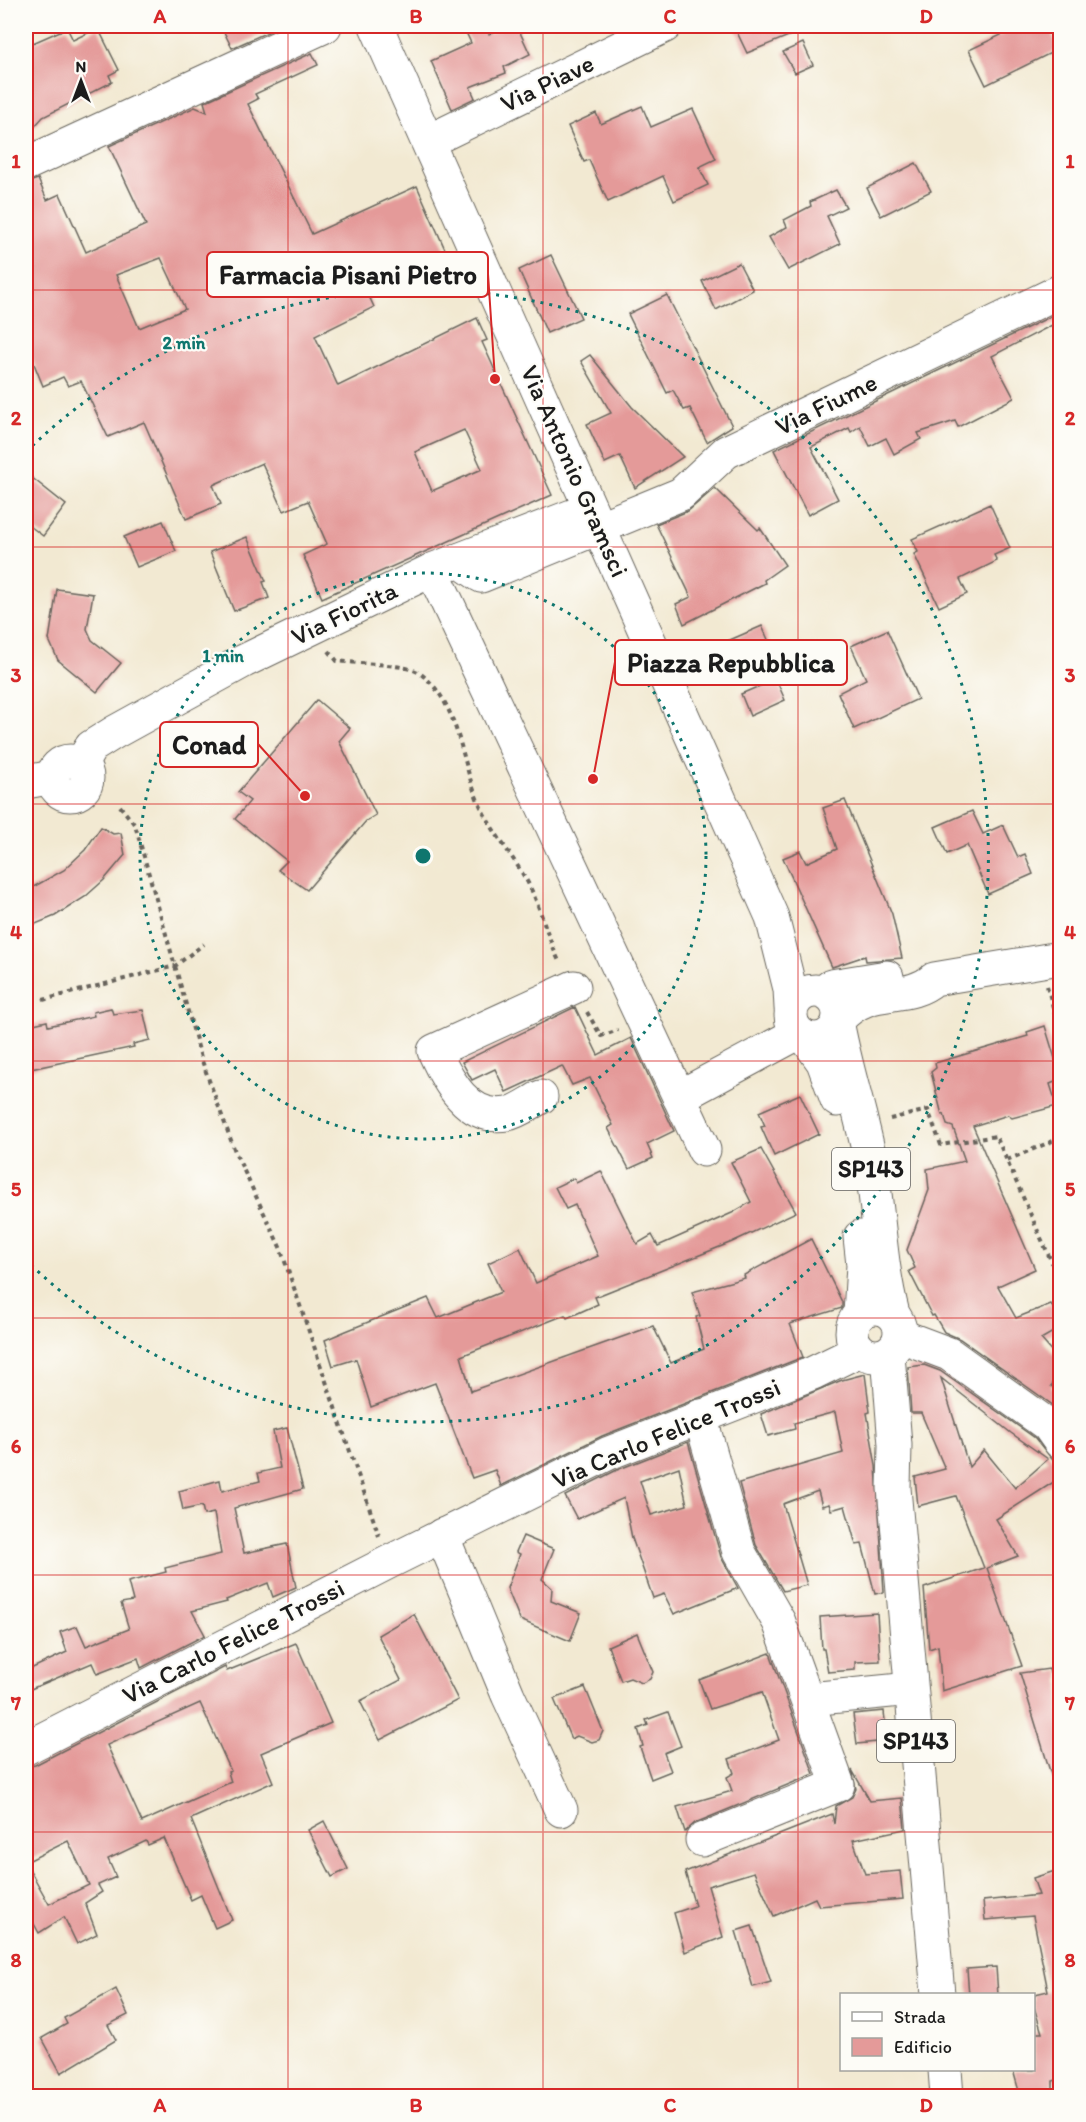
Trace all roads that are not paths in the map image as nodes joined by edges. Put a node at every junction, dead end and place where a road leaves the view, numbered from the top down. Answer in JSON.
{"nodes":[{"id":1,"x":325,"y":26,"type":"edge"},
{"id":2,"x":376,"y":26,"type":"edge"},
{"id":3,"x":665,"y":26,"type":"edge"},
{"id":4,"x":429,"y":141,"type":"junction"},
{"id":5,"x":26,"y":164,"type":"edge"},
{"id":6,"x":1060,"y":291,"type":"edge"},
{"id":7,"x":595,"y":519,"type":"junction"},
{"id":8,"x":445,"y":565,"type":"junction"},
{"id":9,"x":53,"y":774,"type":"edge"},
{"id":10,"x":772,"y":916,"type":"junction"},
{"id":11,"x":1050,"y":960,"type":"edge"},
{"id":12,"x":574,"y":987,"type":"road end"},
{"id":13,"x":830,"y":1007,"type":"junction"},
{"id":14,"x":798,"y":1027,"type":"junction"},
{"id":15,"x":541,"y":1097,"type":"dead end"},
{"id":16,"x":679,"y":1097,"type":"junction"},
{"id":17,"x":704,"y":1150,"type":"dead end"},
{"id":18,"x":882,"y":1342,"type":"junction"},
{"id":19,"x":700,"y":1416,"type":"junction"},
{"id":20,"x":1060,"y":1442,"type":"edge"},
{"id":21,"x":442,"y":1535,"type":"junction"},
{"id":22,"x":911,"y":1689,"type":"junction"},
{"id":23,"x":809,"y":1699,"type":"junction"},
{"id":24,"x":26,"y":1748,"type":"edge"},
{"id":25,"x":561,"y":1810,"type":"dead end"},
{"id":26,"x":702,"y":1840,"type":"dead end"},
{"id":27,"x":938,"y":1993,"type":"edge"},
{"id":28,"x":945,"y":2071,"type":"edge"},
{"id":29,"x":947,"y":2097,"type":"edge"}],
"edges":[{"from":1,"to":5,"type":"street"},
{"from":2,"to":4,"type":"street","name":"Via Antonio Gramsci"},
{"from":3,"to":4,"type":"street","name":"Via Piave"},
{"from":4,"to":7,"type":"street","name":"Via Antonio Gramsci"},
{"from":6,"to":7,"type":"street","name":"Via Fiume"},
{"from":7,"to":8,"type":"street","name":"Via Fiorita"},
{"from":7,"to":10,"type":"street","name":"Via Antonio Gramsci"},
{"from":8,"to":9,"type":"street","name":"Via Fiorita"},
{"from":8,"to":16,"type":"street"},
{"from":10,"to":13,"type":"street","name":"Via Antonio Gramsci","number":"SP143"},
{"from":10,"to":14,"type":"street","name":"Via Antonio Gramsci","number":"SP143"},
{"from":11,"to":13,"type":"street"},
{"from":12,"to":15,"type":"street"},
{"from":13,"to":14,"type":"street"},
{"from":13,"to":14,"type":"street"},
{"from":13,"to":18,"type":"street","name":"Via Antonio Gramsci","number":"SP143"},
{"from":14,"to":16,"type":"street"},
{"from":14,"to":18,"type":"street","name":"Via Antonio Gramsci","number":"SP143"},
{"from":16,"to":17,"type":"street"},
{"from":18,"to":19,"type":"street","name":"Via Carlo Felice Trossi"},
{"from":18,"to":20,"type":"street"},
{"from":18,"to":22,"type":"street","number":"SP143"},
{"from":19,"to":21,"type":"street","name":"Via Carlo Felice Trossi"},
{"from":19,"to":23,"type":"street"},
{"from":21,"to":24,"type":"street","name":"Via Carlo Felice Trossi"},
{"from":21,"to":25,"type":"street"},
{"from":22,"to":23,"type":"street"},
{"from":22,"to":27,"type":"street","number":"SP143"},
{"from":23,"to":26,"type":"street"},
{"from":28,"to":29,"type":"street"}]}
